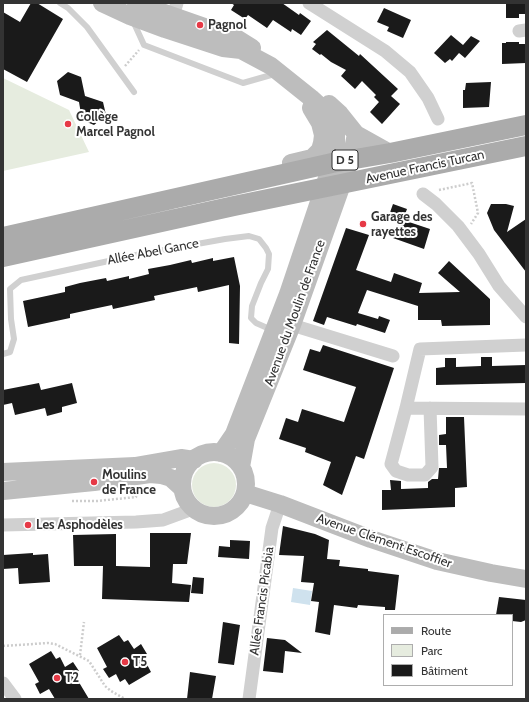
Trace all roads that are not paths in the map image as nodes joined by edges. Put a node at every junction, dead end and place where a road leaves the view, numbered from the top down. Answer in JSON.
{"nodes":[{"id":1,"x":60,"y":3,"type":"edge"},
{"id":2,"x":102,"y":3,"type":"edge"},
{"id":3,"x":309,"y":3,"type":"edge"},
{"id":4,"x":133,"y":10,"type":"edge"},
{"id":5,"x":172,"y":16,"type":"edge"},
{"id":6,"x":223,"y":48,"type":"junction"},
{"id":7,"x":271,"y":75,"type":"junction"},
{"id":8,"x":134,"y":92,"type":"dead end"},
{"id":9,"x":438,"y":119,"type":"dead end"},
{"id":10,"x":526,"y":125,"type":"edge"},
{"id":11,"x":356,"y":134,"type":"junction"},
{"id":12,"x":462,"y":138,"type":"junction"},
{"id":13,"x":526,"y":146,"type":"edge"},
{"id":14,"x":390,"y":153,"type":"junction"},
{"id":15,"x":340,"y":173,"type":"junction"},
{"id":16,"x":236,"y":185,"type":"junction"},
{"id":17,"x":302,"y":193,"type":"junction"},
{"id":18,"x":429,"y":193,"type":"road end"},
{"id":19,"x":324,"y":213,"type":"junction"},
{"id":20,"x":3,"y":238,"type":"edge"},
{"id":21,"x":3,"y":248,"type":"edge"},
{"id":22,"x":3,"y":257,"type":"edge"},
{"id":23,"x":526,"y":317,"type":"edge"},
{"id":24,"x":302,"y":324,"type":"junction"},
{"id":25,"x":274,"y":330,"type":"junction"},
{"id":26,"x":526,"y":345,"type":"edge"},
{"id":27,"x":3,"y":354,"type":"edge"},
{"id":28,"x":393,"y":356,"type":"dead end"},
{"id":29,"x":406,"y":408,"type":"junction"},
{"id":30,"x":430,"y":408,"type":"junction"},
{"id":31,"x":526,"y":409,"type":"edge"},
{"id":32,"x":221,"y":453,"type":"junction"},
{"id":33,"x":194,"y":460,"type":"junction"},
{"id":34,"x":241,"y":467,"type":"junction"},
{"id":35,"x":3,"y":472,"type":"edge"},
{"id":36,"x":182,"y":488,"type":"junction"},
{"id":37,"x":3,"y":491,"type":"edge"},
{"id":38,"x":245,"y":494,"type":"junction"},
{"id":39,"x":280,"y":504,"type":"junction"},
{"id":40,"x":193,"y":509,"type":"junction"},
{"id":41,"x":3,"y":525,"type":"edge"},
{"id":42,"x":526,"y":579,"type":"edge"},
{"id":43,"x":3,"y":683,"type":"edge"},
{"id":44,"x":15,"y":699,"type":"edge"},
{"id":45,"x":249,"y":699,"type":"edge"}],
"edges":[{"from":1,"to":8,"type":"lane"},
{"from":2,"to":4,"type":"main road"},
{"from":3,"to":9,"type":"street"},
{"from":4,"to":5,"type":"main road"},
{"from":4,"to":7,"type":"lane"},
{"from":5,"to":6,"type":"main road"},
{"from":5,"to":11,"type":"main road"},
{"from":6,"to":7,"type":"main road"},
{"from":6,"to":15,"type":"main road"},
{"from":7,"to":16,"type":"main road"},
{"from":10,"to":12,"type":"main road","name":"Avenue Francis Turcan","number":"D 5"},
{"from":11,"to":14,"type":"main road"},
{"from":11,"to":15,"type":"main road"},
{"from":12,"to":14,"type":"main road","number":"D 5"},
{"from":12,"to":15,"type":"main road"},
{"from":13,"to":15,"type":"main road","name":"Avenue Francis Turcan","number":"D 5"},
{"from":14,"to":15,"type":"main road","number":"D 5"},
{"from":15,"to":16,"type":"main road","number":"D 5"},
{"from":15,"to":17,"type":"main road","name":"Avenue Francis Turcan","number":"D 5"},
{"from":15,"to":19,"type":"main road","name":"Avenue du Moulin de France"},
{"from":15,"to":19,"type":"main road"},
{"from":15,"to":21,"type":"main road"},
{"from":16,"to":20,"type":"main road","number":"D 5"},
{"from":17,"to":19,"type":"main road"},
{"from":17,"to":22,"type":"main road","name":"Avenue Francis Turcan","number":"D 5"},
{"from":18,"to":23,"type":"street"},
{"from":19,"to":24,"type":"main road","name":"Avenue du Moulin de France"},
{"from":19,"to":25,"type":"main road","name":"Avenue du Moulin de France"},
{"from":24,"to":28,"type":"street"},
{"from":24,"to":34,"type":"main road","name":"Avenue du Moulin de France"},
{"from":25,"to":27,"type":"lane","name":"Allée Abel Gance"},
{"from":25,"to":32,"type":"main road","name":"Avenue du Moulin de France"},
{"from":26,"to":29,"type":"street"},
{"from":29,"to":30,"type":"street"},
{"from":29,"to":30,"type":"street"},
{"from":30,"to":31,"type":"street"},
{"from":32,"to":33,"type":"main road"},
{"from":32,"to":34,"type":"main road"},
{"from":33,"to":35,"type":"main road"},
{"from":33,"to":36,"type":"main road"},
{"from":34,"to":38,"type":"main road"},
{"from":36,"to":37,"type":"main road"},
{"from":36,"to":40,"type":"main road"},
{"from":38,"to":39,"type":"main road","name":"Avenue Clément Escoffier"},
{"from":38,"to":40,"type":"main road"},
{"from":39,"to":42,"type":"main road","name":"Avenue Clément Escoffier"},
{"from":39,"to":45,"type":"street","name":"Allée Francis Picabia"},
{"from":40,"to":41,"type":"street"},
{"from":43,"to":44,"type":"street"}]}
